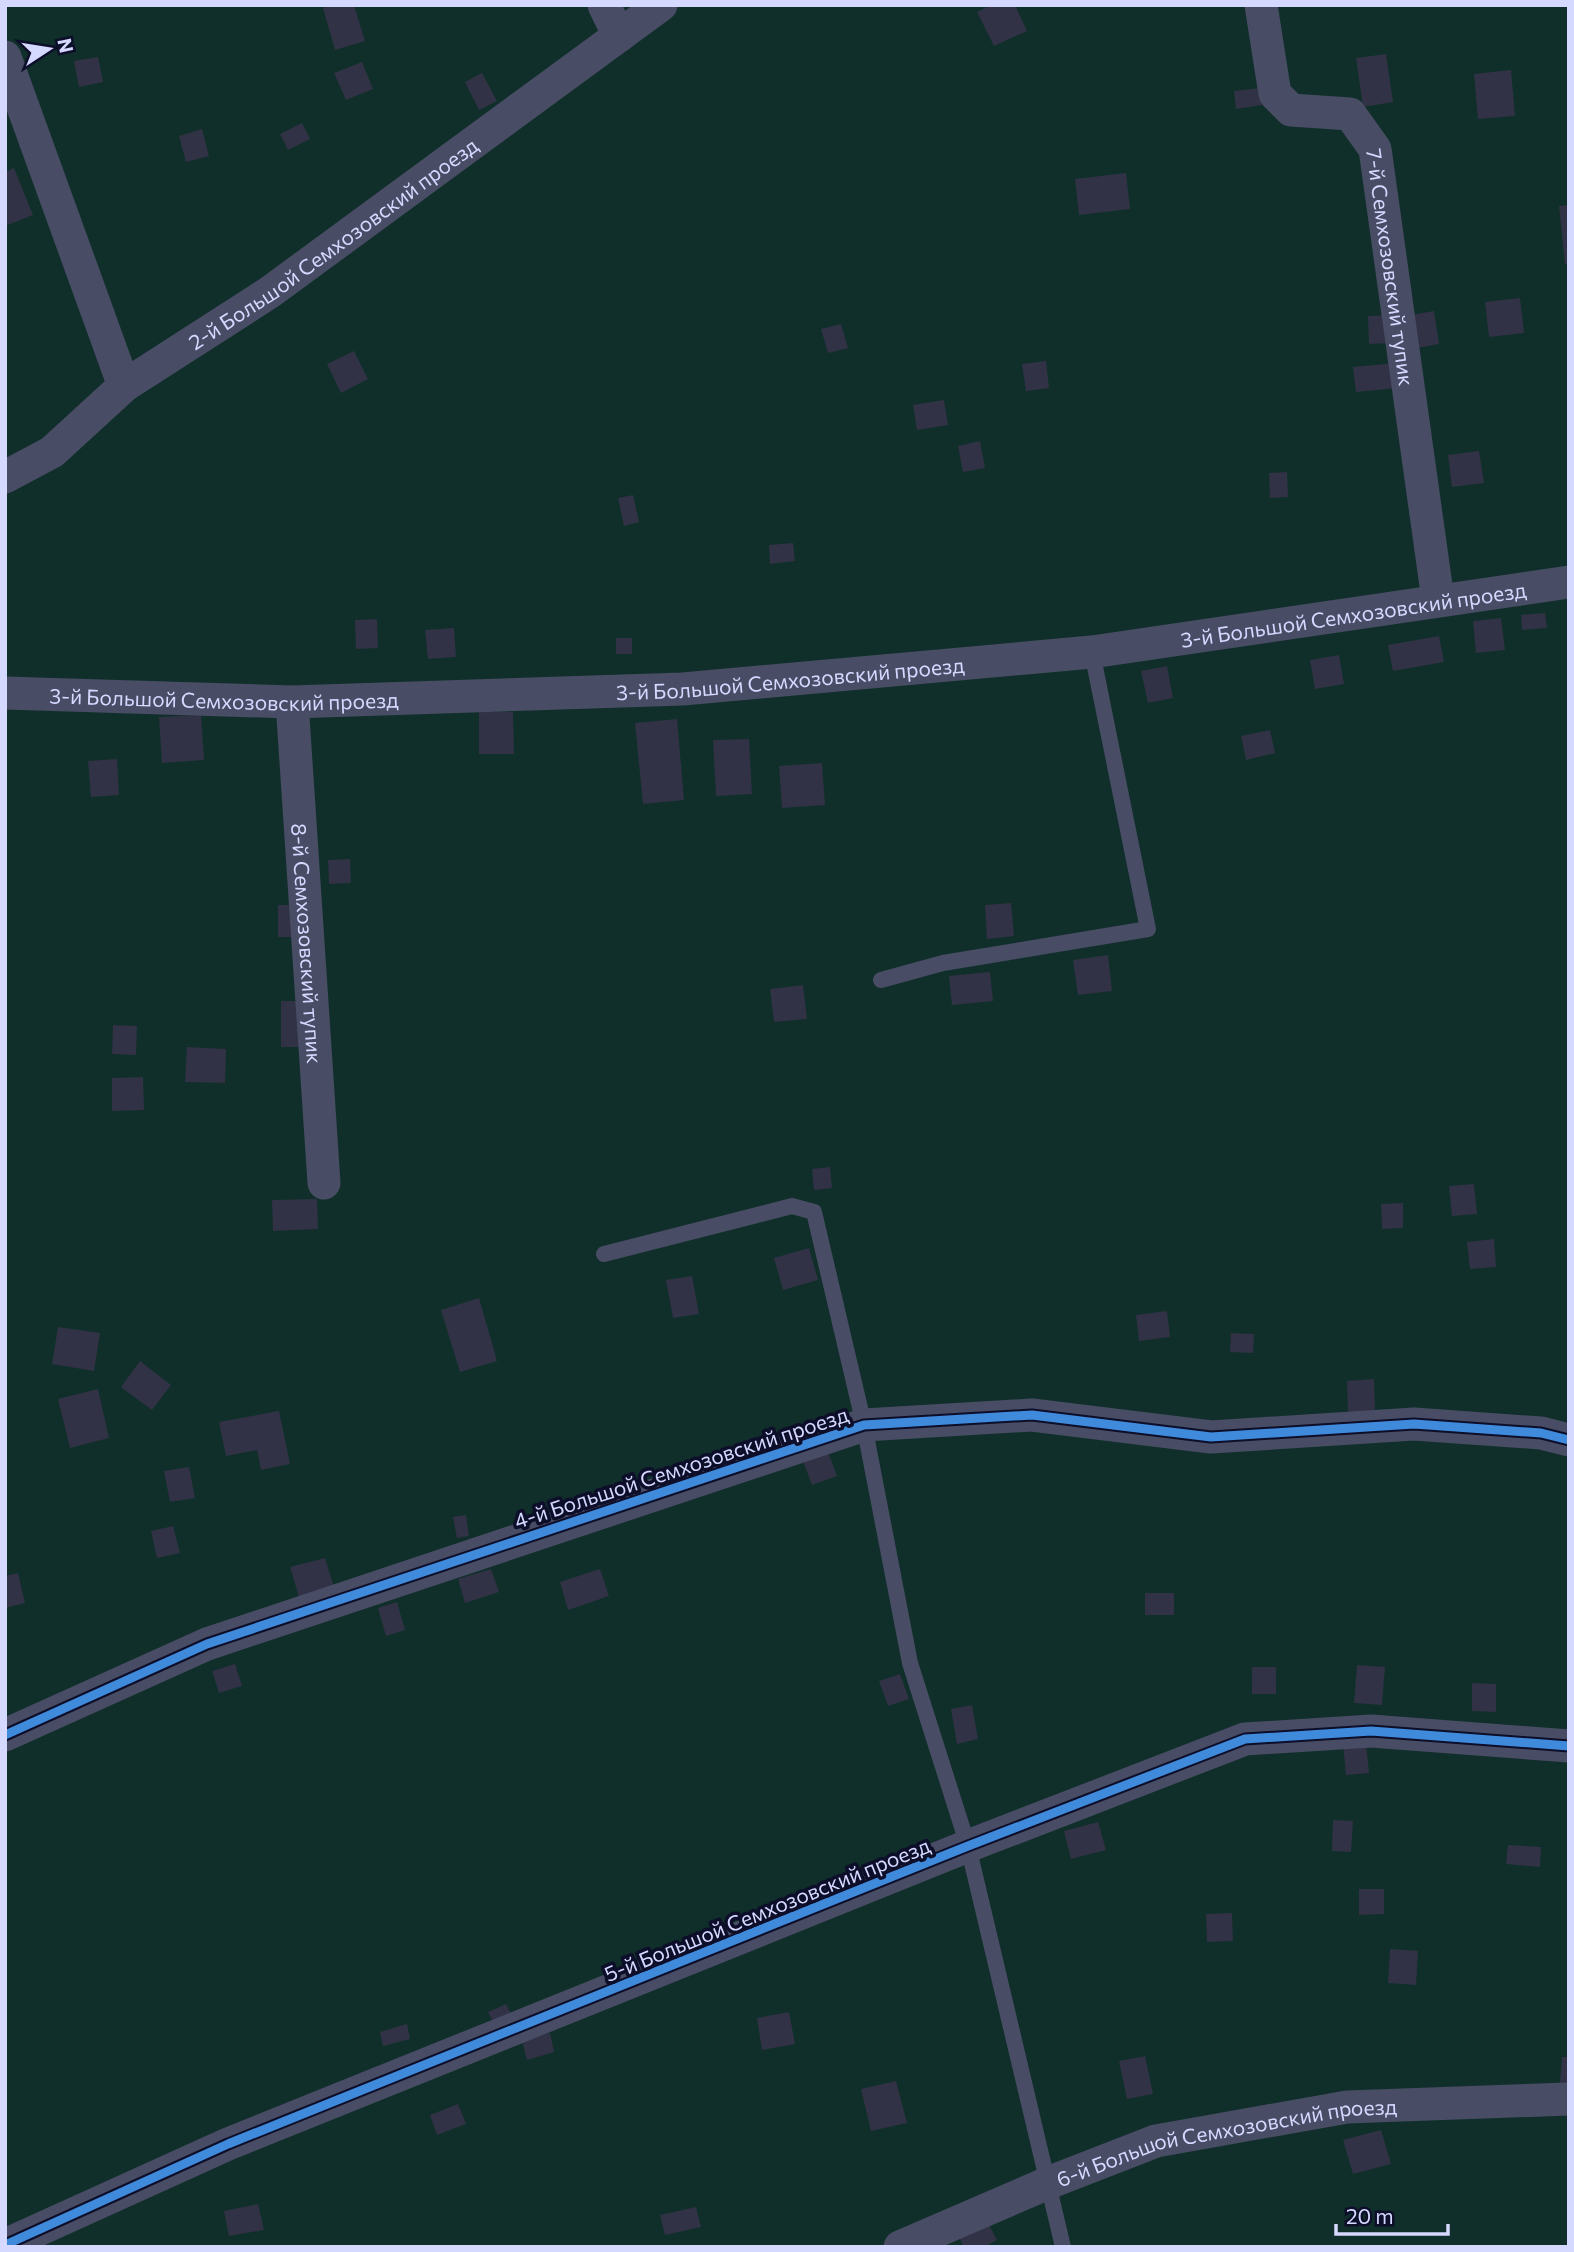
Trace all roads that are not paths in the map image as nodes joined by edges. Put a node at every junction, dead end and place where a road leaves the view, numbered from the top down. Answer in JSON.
{"nodes":[{"id":1,"x":604,"y":5,"type":"edge"},
{"id":2,"x":661,"y":5,"type":"edge"},
{"id":3,"x":1261,"y":5,"type":"edge"},
{"id":4,"x":619,"y":36,"type":"junction"},
{"id":5,"x":5,"y":57,"type":"edge"},
{"id":6,"x":124,"y":386,"type":"junction"},
{"id":7,"x":5,"y":477,"type":"edge"},
{"id":8,"x":1569,"y":582,"type":"edge"},
{"id":9,"x":1438,"y":600,"type":"junction"},
{"id":10,"x":1092,"y":652,"type":"junction"},
{"id":11,"x":5,"y":693,"type":"edge"},
{"id":12,"x":292,"y":702,"type":"junction"},
{"id":13,"x":881,"y":980,"type":"dead end"},
{"id":14,"x":324,"y":1183,"type":"dead end"},
{"id":15,"x":604,"y":1254,"type":"dead end"},
{"id":16,"x":864,"y":1425,"type":"junction"},
{"id":17,"x":1569,"y":1440,"type":"edge"},
{"id":18,"x":5,"y":1735,"type":"edge"},
{"id":19,"x":1569,"y":1746,"type":"edge"},
{"id":20,"x":968,"y":1846,"type":"junction"},
{"id":21,"x":1569,"y":2098,"type":"edge"},
{"id":22,"x":1048,"y":2183,"type":"junction"},
{"id":23,"x":5,"y":2245,"type":"edge"},
{"id":24,"x":900,"y":2247,"type":"edge"},
{"id":25,"x":1063,"y":2247,"type":"edge"}],
"edges":[{"from":1,"to":4,"type":"street"},
{"from":2,"to":4,"type":"street","name":"2-й Большой Семхозовский проезд"},
{"from":3,"to":9,"type":"street","name":"7-й Семхозовский тупик"},
{"from":4,"to":6,"type":"street","name":"2-й Большой Семхозовский проезд"},
{"from":5,"to":6,"type":"street"},
{"from":6,"to":7,"type":"street","name":"2-й Большой Семхозовский проезд"},
{"from":8,"to":9,"type":"street","name":"3-й Большой Семхозовский проезд"},
{"from":9,"to":10,"type":"street","name":"3-й Большой Семхозовский проезд"},
{"from":10,"to":12,"type":"street","name":"3-й Большой Семхозовский проезд"},
{"from":10,"to":13,"type":"lane"},
{"from":11,"to":12,"type":"street","name":"3-й Большой Семхозовский проезд"},
{"from":12,"to":14,"type":"street","name":"8-й Семхозовский тупик"},
{"from":15,"to":16,"type":"lane"},
{"from":16,"to":17,"type":"street","name":"4-й Большой Семхозовский проезд"},
{"from":16,"to":18,"type":"street","name":"4-й Большой Семхозовский проезд"},
{"from":16,"to":20,"type":"lane"},
{"from":19,"to":20,"type":"street","name":"5-й Большой Семхозовский проезд"},
{"from":20,"to":22,"type":"lane"},
{"from":20,"to":23,"type":"street","name":"5-й Большой Семхозовский проезд"},
{"from":21,"to":22,"type":"street","name":"6-й Большой Семхозовский проезд"},
{"from":22,"to":24,"type":"street","name":"6-й Большой Семхозовский проезд"},
{"from":22,"to":25,"type":"lane"}]}
